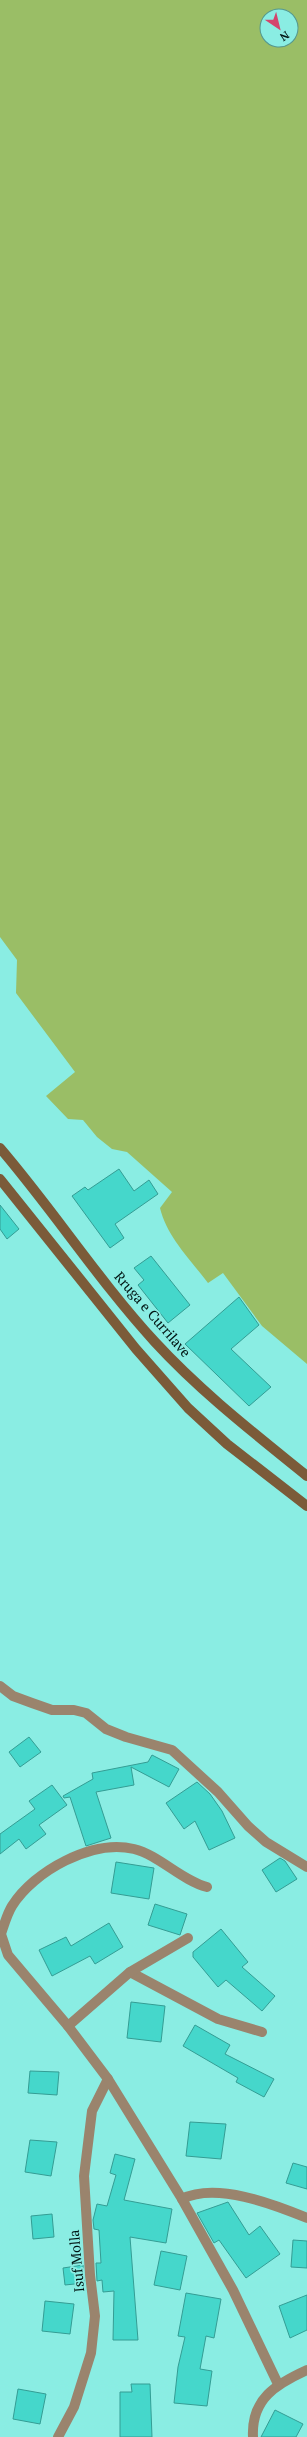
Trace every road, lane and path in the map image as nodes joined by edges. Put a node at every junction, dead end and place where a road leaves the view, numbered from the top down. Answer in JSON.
{"nodes":[{"id":1,"x":0,"y":1148,"type":"edge"},
{"id":2,"x":0,"y":1179,"type":"edge"},
{"id":3,"x":307,"y":1476,"type":"edge"},
{"id":4,"x":307,"y":1506,"type":"edge"},
{"id":5,"x":0,"y":1686,"type":"edge"},
{"id":6,"x":307,"y":1867,"type":"edge"},
{"id":7,"x":207,"y":1887,"type":"dead end"},
{"id":8,"x":0,"y":1934,"type":"edge"},
{"id":9,"x":188,"y":1938,"type":"dead end"},
{"id":10,"x":130,"y":1972,"type":"junction"},
{"id":11,"x":68,"y":2026,"type":"junction"},
{"id":12,"x":262,"y":2032,"type":"dead end"},
{"id":13,"x":108,"y":2079,"type":"junction"},
{"id":14,"x":182,"y":2199,"type":"junction"},
{"id":15,"x":307,"y":2218,"type":"edge"},
{"id":16,"x":307,"y":2370,"type":"edge"},
{"id":17,"x":278,"y":2384,"type":"junction"},
{"id":18,"x":58,"y":2437,"type":"edge"},
{"id":19,"x":253,"y":2437,"type":"edge"}],
"edges":[{"from":1,"to":3,"type":"main road","name":"Rruga e Currilave"},
{"from":2,"to":4,"type":"main road"},
{"from":5,"to":6,"type":"street"},
{"from":7,"to":8,"type":"street"},
{"from":8,"to":11,"type":"street"},
{"from":9,"to":10,"type":"street"},
{"from":10,"to":11,"type":"street"},
{"from":10,"to":12,"type":"street"},
{"from":11,"to":13,"type":"street"},
{"from":13,"to":14,"type":"street"},
{"from":13,"to":18,"type":"street","name":"Isuf Molla"},
{"from":14,"to":15,"type":"street"},
{"from":14,"to":17,"type":"street"},
{"from":16,"to":17,"type":"street"},
{"from":17,"to":19,"type":"street"}]}
